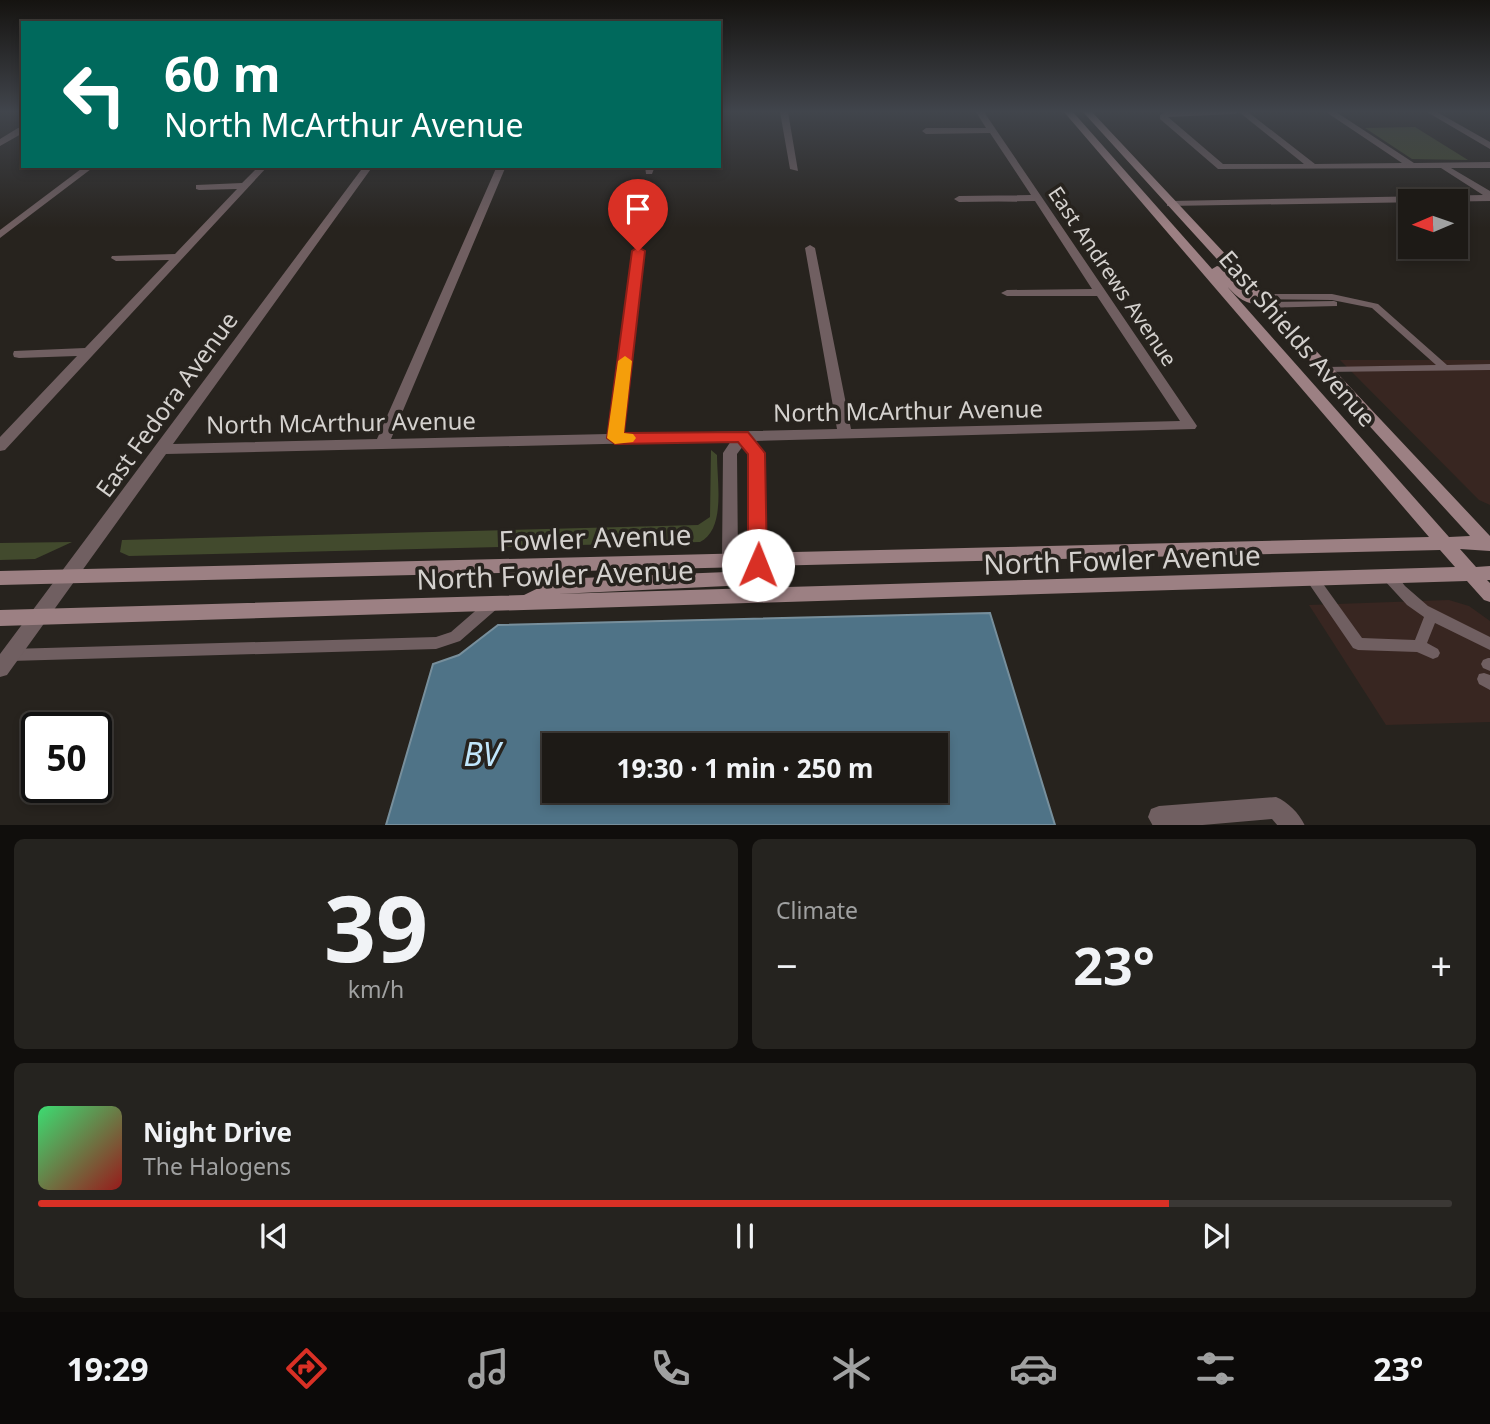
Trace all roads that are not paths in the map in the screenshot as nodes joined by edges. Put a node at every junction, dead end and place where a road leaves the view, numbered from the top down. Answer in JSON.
{"nodes":[{"id":1,"x":791,"y":150,"type":"edge"},
{"id":2,"x":1006,"y":150,"type":"edge"},
{"id":3,"x":1102,"y":150,"type":"edge"},
{"id":4,"x":1109,"y":150,"type":"edge"},
{"id":5,"x":1122,"y":150,"type":"edge"},
{"id":6,"x":1202,"y":150,"type":"edge"},
{"id":7,"x":1293,"y":150,"type":"edge"},
{"id":8,"x":1388,"y":150,"type":"edge"},
{"id":9,"x":1446,"y":165,"type":"junction"},
{"id":10,"x":1490,"y":165,"type":"edge"},
{"id":11,"x":1411,"y":166,"type":"junction"},
{"id":12,"x":1314,"y":167,"type":"junction"},
{"id":13,"x":88,"y":168,"type":"edge"},
{"id":14,"x":262,"y":168,"type":"edge"},
{"id":15,"x":368,"y":168,"type":"edge"},
{"id":16,"x":501,"y":168,"type":"edge"},
{"id":17,"x":794,"y":169,"type":"dead end"},
{"id":18,"x":1479,"y":181,"type":"junction"},
{"id":19,"x":1466,"y":182,"type":"junction"},
{"id":20,"x":246,"y":186,"type":"junction"},
{"id":21,"x":199,"y":187,"type":"dead end"},
{"id":22,"x":1490,"y":189,"type":"edge"},
{"id":23,"x":1490,"y":197,"type":"edge"},
{"id":24,"x":1038,"y":198,"type":"junction"},
{"id":25,"x":959,"y":200,"type":"dead end"},
{"id":26,"x":1171,"y":204,"type":"junction"},
{"id":27,"x":1150,"y":206,"type":"junction"},
{"id":28,"x":0,"y":235,"type":"edge"},
{"id":29,"x":810,"y":248,"type":"dead end"},
{"id":30,"x":638,"y":251,"type":"dead end"},
{"id":31,"x":178,"y":257,"type":"junction"},
{"id":32,"x":116,"y":258,"type":"dead end"},
{"id":33,"x":1101,"y":292,"type":"junction"},
{"id":34,"x":1007,"y":293,"type":"dead end"},
{"id":35,"x":1261,"y":301,"type":"junction"},
{"id":36,"x":89,"y":352,"type":"junction"},
{"id":37,"x":19,"y":354,"type":"dead end"},
{"id":38,"x":1490,"y":367,"type":"edge"},
{"id":39,"x":1445,"y":368,"type":"junction"},
{"id":40,"x":1326,"y":370,"type":"junction"},
{"id":41,"x":1190,"y":426,"type":"joint"},
{"id":42,"x":845,"y":433,"type":"junction"},
{"id":43,"x":743,"y":436,"type":"junction"},
{"id":44,"x":615,"y":438,"type":"junction"},
{"id":45,"x":382,"y":444,"type":"junction"},
{"id":46,"x":0,"y":446,"type":"edge"},
{"id":47,"x":165,"y":449,"type":"junction"},
{"id":48,"x":1443,"y":542,"type":"junction"},
{"id":49,"x":1488,"y":544,"type":"edge"},
{"id":50,"x":730,"y":559,"type":"junction"},
{"id":51,"x":759,"y":559,"type":"junction"},
{"id":52,"x":1471,"y":573,"type":"junction"},
{"id":53,"x":1490,"y":573,"type":"edge"},
{"id":54,"x":1389,"y":576,"type":"junction"},
{"id":55,"x":69,"y":577,"type":"junction"},
{"id":56,"x":0,"y":579,"type":"edge"},
{"id":57,"x":1311,"y":579,"type":"junction"},
{"id":58,"x":1490,"y":595,"type":"edge"},
{"id":59,"x":531,"y":599,"type":"junction"},
{"id":60,"x":496,"y":601,"type":"junction"},
{"id":61,"x":39,"y":617,"type":"junction"},
{"id":62,"x":1432,"y":617,"type":"junction"},
{"id":63,"x":0,"y":618,"type":"edge"},
{"id":64,"x":1490,"y":644,"type":"edge"},
{"id":65,"x":3,"y":660,"type":"edge"},
{"id":66,"x":1158,"y":817,"type":"dead end"},
{"id":67,"x":1294,"y":825,"type":"edge"}],
"edges":[{"from":1,"to":17,"type":"street"},
{"from":2,"to":24,"type":"street","name":"East Andrews Avenue"},
{"from":3,"to":27,"type":"main road","name":"East Shields Avenue"},
{"from":4,"to":26,"type":"main road"},
{"from":5,"to":26,"type":"main road","name":"East Shields Avenue"},
{"from":6,"to":12,"type":"street"},
{"from":7,"to":12,"type":"street"},
{"from":8,"to":11,"type":"street"},
{"from":9,"to":10,"type":"street"},
{"from":9,"to":11,"type":"street"},
{"from":9,"to":18,"type":"street"},
{"from":9,"to":19,"type":"street"},
{"from":11,"to":12,"type":"street"},
{"from":13,"to":28,"type":"street"},
{"from":14,"to":20,"type":"street"},
{"from":15,"to":47,"type":"street","name":"East Fedora Avenue"},
{"from":16,"to":45,"type":"street"},
{"from":18,"to":19,"type":"street"},
{"from":18,"to":22,"type":"street"},
{"from":19,"to":23,"type":"street"},
{"from":20,"to":21,"type":"street"},
{"from":20,"to":31,"type":"street"},
{"from":23,"to":26,"type":"street"},
{"from":24,"to":25,"type":"street"},
{"from":24,"to":33,"type":"street","name":"East Andrews Avenue"},
{"from":26,"to":35,"type":"main road","name":"East Shields Avenue"},
{"from":27,"to":35,"type":"main road"},
{"from":27,"to":48,"type":"main road","name":"East Shields Avenue"},
{"from":29,"to":42,"type":"street"},
{"from":30,"to":44,"type":"street"},
{"from":31,"to":32,"type":"street"},
{"from":31,"to":36,"type":"street"},
{"from":33,"to":34,"type":"street"},
{"from":33,"to":41,"type":"street","name":"East Andrews Avenue"},
{"from":35,"to":39,"type":"lane"},
{"from":35,"to":40,"type":"main road","name":"East Shields Avenue"},
{"from":36,"to":37,"type":"street"},
{"from":36,"to":46,"type":"street"},
{"from":38,"to":39,"type":"lane"},
{"from":39,"to":40,"type":"lane"},
{"from":40,"to":49,"type":"main road","name":"East Shields Avenue"},
{"from":41,"to":42,"type":"street","name":"North McArthur Avenue"},
{"from":42,"to":43,"type":"street","name":"North McArthur Avenue"},
{"from":43,"to":44,"type":"street","name":"North McArthur Avenue"},
{"from":43,"to":50,"type":"street"},
{"from":43,"to":51,"type":"street"},
{"from":44,"to":45,"type":"street","name":"North McArthur Avenue"},
{"from":45,"to":47,"type":"street","name":"North McArthur Avenue"},
{"from":47,"to":55,"type":"street","name":"East Fedora Avenue"},
{"from":48,"to":49,"type":"main road"},
{"from":48,"to":51,"type":"main road","name":"Fowler Avenue"},
{"from":48,"to":52,"type":"main road","name":"East Shields Avenue"},
{"from":50,"to":51,"type":"main road","name":"Fowler Avenue"},
{"from":50,"to":55,"type":"main road","name":"Fowler Avenue"},
{"from":51,"to":59,"type":"main road"},
{"from":52,"to":53,"type":"main road","name":"North Fowler Avenue"},
{"from":52,"to":54,"type":"main road","name":"North Fowler Avenue"},
{"from":52,"to":58,"type":"main road","name":"East Shields Avenue"},
{"from":54,"to":57,"type":"main road","name":"North Fowler Avenue"},
{"from":54,"to":62,"type":"lane"},
{"from":55,"to":56,"type":"main road","name":"Fowler Avenue"},
{"from":55,"to":61,"type":"street","name":"East Fedora Avenue"},
{"from":57,"to":59,"type":"main road","name":"North Fowler Avenue"},
{"from":57,"to":62,"type":"lane"},
{"from":59,"to":60,"type":"main road","name":"North Fowler Avenue"},
{"from":60,"to":61,"type":"main road","name":"North Fowler Avenue"},
{"from":60,"to":65,"type":"lane"},
{"from":61,"to":63,"type":"main road","name":"North Fowler Avenue"},
{"from":61,"to":65,"type":"street","name":"East Fedora Avenue"},
{"from":62,"to":64,"type":"lane"},
{"from":66,"to":67,"type":"street"}]}
